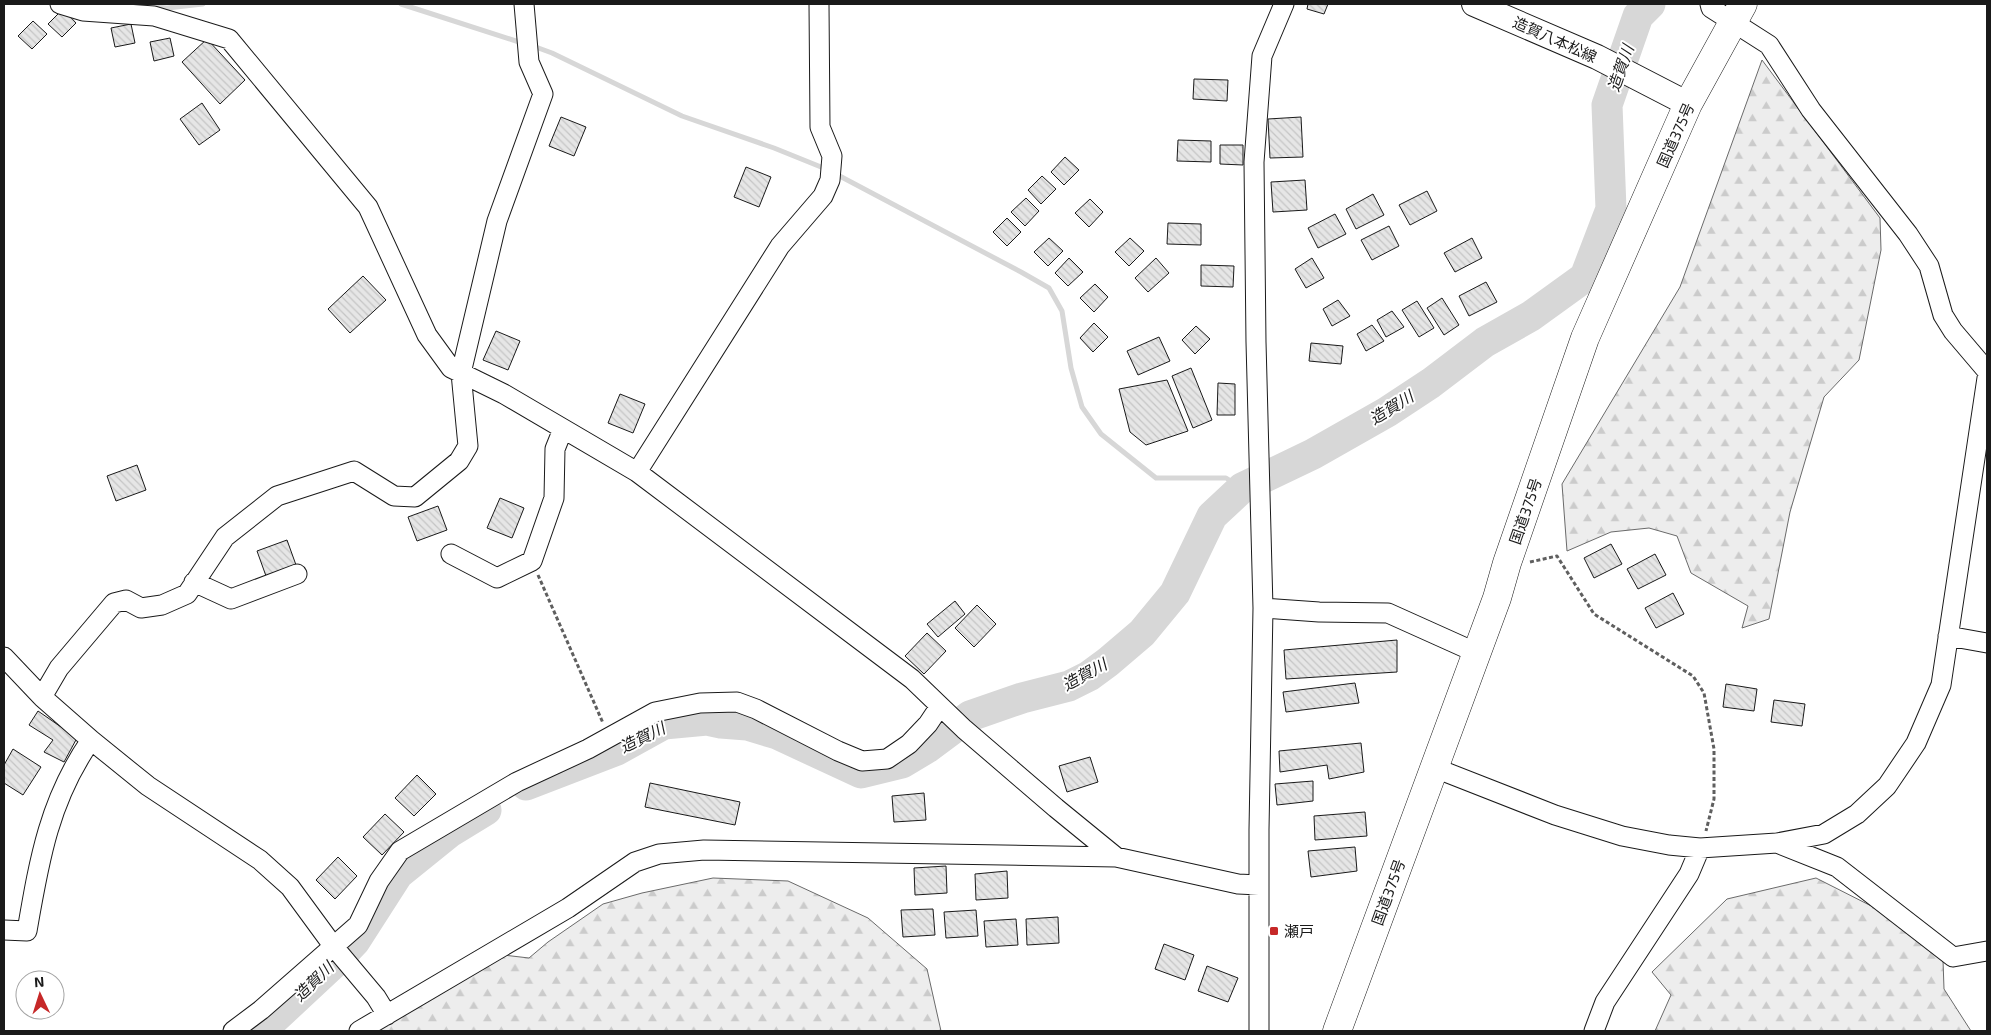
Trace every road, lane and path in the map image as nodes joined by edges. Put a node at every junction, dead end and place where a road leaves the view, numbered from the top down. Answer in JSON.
{"nodes":[{"id":1,"x":60,"y":4,"type":"edge"},
{"id":2,"x":524,"y":4,"type":"edge"},
{"id":3,"x":819,"y":4,"type":"edge"},
{"id":4,"x":1284,"y":4,"type":"edge"},
{"id":5,"x":1474,"y":4,"type":"edge"},
{"id":6,"x":1710,"y":4,"type":"edge"},
{"id":7,"x":1739,"y":13,"type":"edge"},
{"id":8,"x":1688,"y":104,"type":"junction"},
{"id":9,"x":1987,"y":371,"type":"edge"},
{"id":10,"x":461,"y":374,"type":"junction"},
{"id":11,"x":1987,"y":378,"type":"edge"},
{"id":12,"x":563,"y":429,"type":"junction"},
{"id":13,"x":637,"y":472,"type":"junction"},
{"id":14,"x":451,"y":554,"type":"dead end"},
{"id":15,"x":532,"y":561,"type":"junction"},
{"id":16,"x":1507,"y":563,"type":"junction"},
{"id":17,"x":297,"y":574,"type":"dead end"},
{"id":18,"x":194,"y":582,"type":"junction"},
{"id":19,"x":1262,"y":608,"type":"junction"},
{"id":20,"x":1948,"y":636,"type":"junction"},
{"id":21,"x":1987,"y":643,"type":"edge"},
{"id":22,"x":1477,"y":652,"type":"junction"},
{"id":23,"x":4,"y":657,"type":"edge"},
{"id":24,"x":42,"y":697,"type":"junction"},
{"id":25,"x":945,"y":711,"type":"junction"},
{"id":26,"x":610,"y":738,"type":"junction"},
{"id":27,"x":91,"y":740,"type":"junction"},
{"id":28,"x":1435,"y":768,"type":"junction"},
{"id":29,"x":1777,"y":843,"type":"junction"},
{"id":30,"x":1700,"y":848,"type":"junction"},
{"id":31,"x":1116,"y":857,"type":"junction"},
{"id":32,"x":1259,"y":885,"type":"junction"},
{"id":33,"x":4,"y":930,"type":"edge"},
{"id":34,"x":1987,"y":951,"type":"edge"},
{"id":35,"x":340,"y":954,"type":"junction"},
{"id":36,"x":387,"y":1015,"type":"junction"},
{"id":37,"x":233,"y":1031,"type":"edge"},
{"id":38,"x":359,"y":1031,"type":"edge"},
{"id":39,"x":1259,"y":1031,"type":"edge"},
{"id":40,"x":1337,"y":1031,"type":"edge"},
{"id":41,"x":1594,"y":1031,"type":"edge"}],
"edges":[{"from":1,"to":10,"type":"street"},
{"from":2,"to":10,"type":"street"},
{"from":3,"to":13,"type":"street"},
{"from":4,"to":19,"type":"street"},
{"from":5,"to":8,"type":"main road","name":"造賀八本松線"},
{"from":6,"to":7,"type":"street"},
{"from":7,"to":8,"type":"highway","name":"国道375号"},
{"from":7,"to":9,"type":"street"},
{"from":8,"to":16,"type":"highway","name":"国道375号"},
{"from":10,"to":12,"type":"street"},
{"from":10,"to":18,"type":"street"},
{"from":11,"to":20,"type":"street"},
{"from":12,"to":13,"type":"street"},
{"from":12,"to":15,"type":"street"},
{"from":13,"to":25,"type":"street"},
{"from":14,"to":15,"type":"street"},
{"from":15,"to":26,"type":"path"},
{"from":16,"to":22,"type":"highway","name":"国道375号"},
{"from":16,"to":30,"type":"path"},
{"from":17,"to":18,"type":"street"},
{"from":18,"to":24,"type":"street"},
{"from":19,"to":22,"type":"street"},
{"from":19,"to":32,"type":"street"},
{"from":20,"to":21,"type":"street"},
{"from":20,"to":29,"type":"street"},
{"from":22,"to":28,"type":"highway","name":"国道375号"},
{"from":23,"to":24,"type":"street"},
{"from":24,"to":27,"type":"street"},
{"from":25,"to":26,"type":"street"},
{"from":25,"to":31,"type":"street"},
{"from":26,"to":35,"type":"street"},
{"from":27,"to":33,"type":"street"},
{"from":27,"to":35,"type":"street"},
{"from":28,"to":30,"type":"street"},
{"from":28,"to":40,"type":"highway","name":"国道375号"},
{"from":29,"to":30,"type":"street"},
{"from":29,"to":34,"type":"street"},
{"from":30,"to":41,"type":"street"},
{"from":31,"to":32,"type":"street"},
{"from":31,"to":36,"type":"street"},
{"from":32,"to":39,"type":"street"},
{"from":35,"to":36,"type":"street"},
{"from":35,"to":37,"type":"street"},
{"from":36,"to":38,"type":"street"}]}
